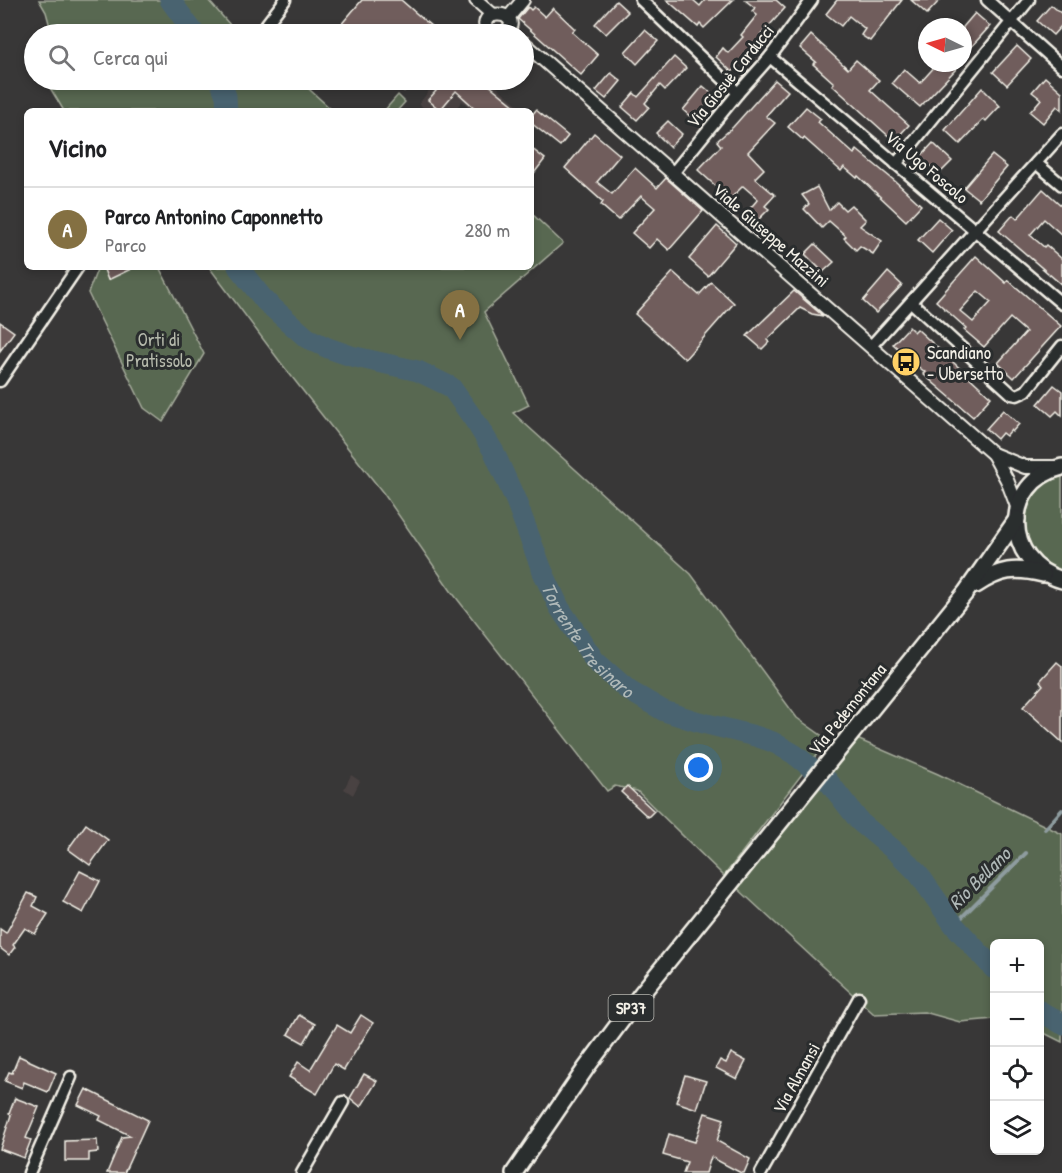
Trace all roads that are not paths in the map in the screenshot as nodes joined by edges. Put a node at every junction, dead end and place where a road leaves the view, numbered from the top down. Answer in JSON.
{"nodes":[{"id":1,"x":285,"y":0,"type":"edge"},
{"id":2,"x":476,"y":0,"type":"edge"},
{"id":3,"x":523,"y":0,"type":"edge"},
{"id":4,"x":641,"y":0,"type":"edge"},
{"id":5,"x":987,"y":0,"type":"edge"},
{"id":6,"x":1029,"y":0,"type":"edge"},
{"id":7,"x":808,"y":2,"type":"edge"},
{"id":8,"x":493,"y":15,"type":"junction"},
{"id":9,"x":1011,"y":21,"type":"junction"},
{"id":10,"x":267,"y":24,"type":"edge"},
{"id":11,"x":486,"y":24,"type":"edge"},
{"id":12,"x":506,"y":24,"type":"edge"},
{"id":13,"x":511,"y":24,"type":"edge"},
{"id":14,"x":534,"y":53,"type":"edge"},
{"id":15,"x":770,"y":57,"type":"junction"},
{"id":16,"x":1062,"y":67,"type":"edge"},
{"id":17,"x":738,"y":93,"type":"junction"},
{"id":18,"x":1062,"y":134,"type":"edge"},
{"id":19,"x":1036,"y":163,"type":"junction"},
{"id":20,"x":896,"y":164,"type":"junction"},
{"id":21,"x":674,"y":173,"type":"junction"},
{"id":22,"x":1062,"y":185,"type":"edge"},
{"id":23,"x":975,"y":230,"type":"junction"},
{"id":24,"x":76,"y":270,"type":"edge"},
{"id":25,"x":911,"y":302,"type":"junction"},
{"id":26,"x":1062,"y":304,"type":"edge"},
{"id":27,"x":871,"y":346,"type":"junction"},
{"id":28,"x":1062,"y":346,"type":"edge"},
{"id":29,"x":0,"y":381,"type":"edge"},
{"id":30,"x":993,"y":454,"type":"junction"},
{"id":31,"x":1061,"y":467,"type":"edge"},
{"id":32,"x":1018,"y":514,"type":"junction"},
{"id":33,"x":1047,"y":574,"type":"junction"},
{"id":34,"x":1062,"y":580,"type":"edge"},
{"id":35,"x":966,"y":592,"type":"junction"},
{"id":36,"x":859,"y":998,"type":"dead end"},
{"id":37,"x":71,"y":1077,"type":"dead end"},
{"id":38,"x":343,"y":1102,"type":"dead end"},
{"id":39,"x":29,"y":1173,"type":"edge"},
{"id":40,"x":302,"y":1173,"type":"edge"},
{"id":41,"x":514,"y":1173,"type":"edge"},
{"id":42,"x":761,"y":1173,"type":"edge"}],
"edges":[{"from":1,"to":10,"type":"street"},
{"from":2,"to":8,"type":"street"},
{"from":3,"to":13,"type":"street"},
{"from":4,"to":17,"type":"street"},
{"from":5,"to":9,"type":"street"},
{"from":6,"to":9,"type":"street"},
{"from":7,"to":15,"type":"street","name":"Via Giosuè Carducci"},
{"from":8,"to":11,"type":"street"},
{"from":8,"to":12,"type":"street"},
{"from":9,"to":16,"type":"street"},
{"from":9,"to":20,"type":"street"},
{"from":14,"to":21,"type":"street","name":"Viale Giuseppe Mazzini"},
{"from":15,"to":17,"type":"street","name":"Via Giosuè Carducci"},
{"from":15,"to":20,"type":"street","name":"Via Ugo Foscolo"},
{"from":17,"to":21,"type":"street","name":"Via Giosuè Carducci"},
{"from":18,"to":19,"type":"street"},
{"from":19,"to":22,"type":"street"},
{"from":19,"to":23,"type":"street"},
{"from":20,"to":23,"type":"street","name":"Via Ugo Foscolo"},
{"from":21,"to":27,"type":"street","name":"Viale Giuseppe Mazzini"},
{"from":23,"to":25,"type":"street"},
{"from":23,"to":26,"type":"street","name":"Via Ugo Foscolo"},
{"from":24,"to":29,"type":"street"},
{"from":25,"to":27,"type":"street"},
{"from":25,"to":28,"type":"street"},
{"from":27,"to":30,"type":"street","name":"Viale Giuseppe Mazzini"},
{"from":30,"to":31,"type":"street","name":"Viale Giuseppe Mazzini"},
{"from":30,"to":32,"type":"street","name":"Viale Giuseppe Mazzini"},
{"from":31,"to":32,"type":"main road","name":"Via Pedemontana"},
{"from":32,"to":33,"type":"main road","name":"Via Pedemontana"},
{"from":32,"to":35,"type":"main road","name":"Via Pedemontana","number":"SP37"},
{"from":33,"to":34,"type":"main road","name":"Via Pedemontana"},
{"from":33,"to":35,"type":"main road","name":"Via Pedemontana"},
{"from":35,"to":41,"type":"main road","name":"Via Pedemontana","number":"SP37"},
{"from":36,"to":42,"type":"street","name":"Via Almansi"},
{"from":37,"to":39,"type":"street"},
{"from":38,"to":40,"type":"street"}]}
